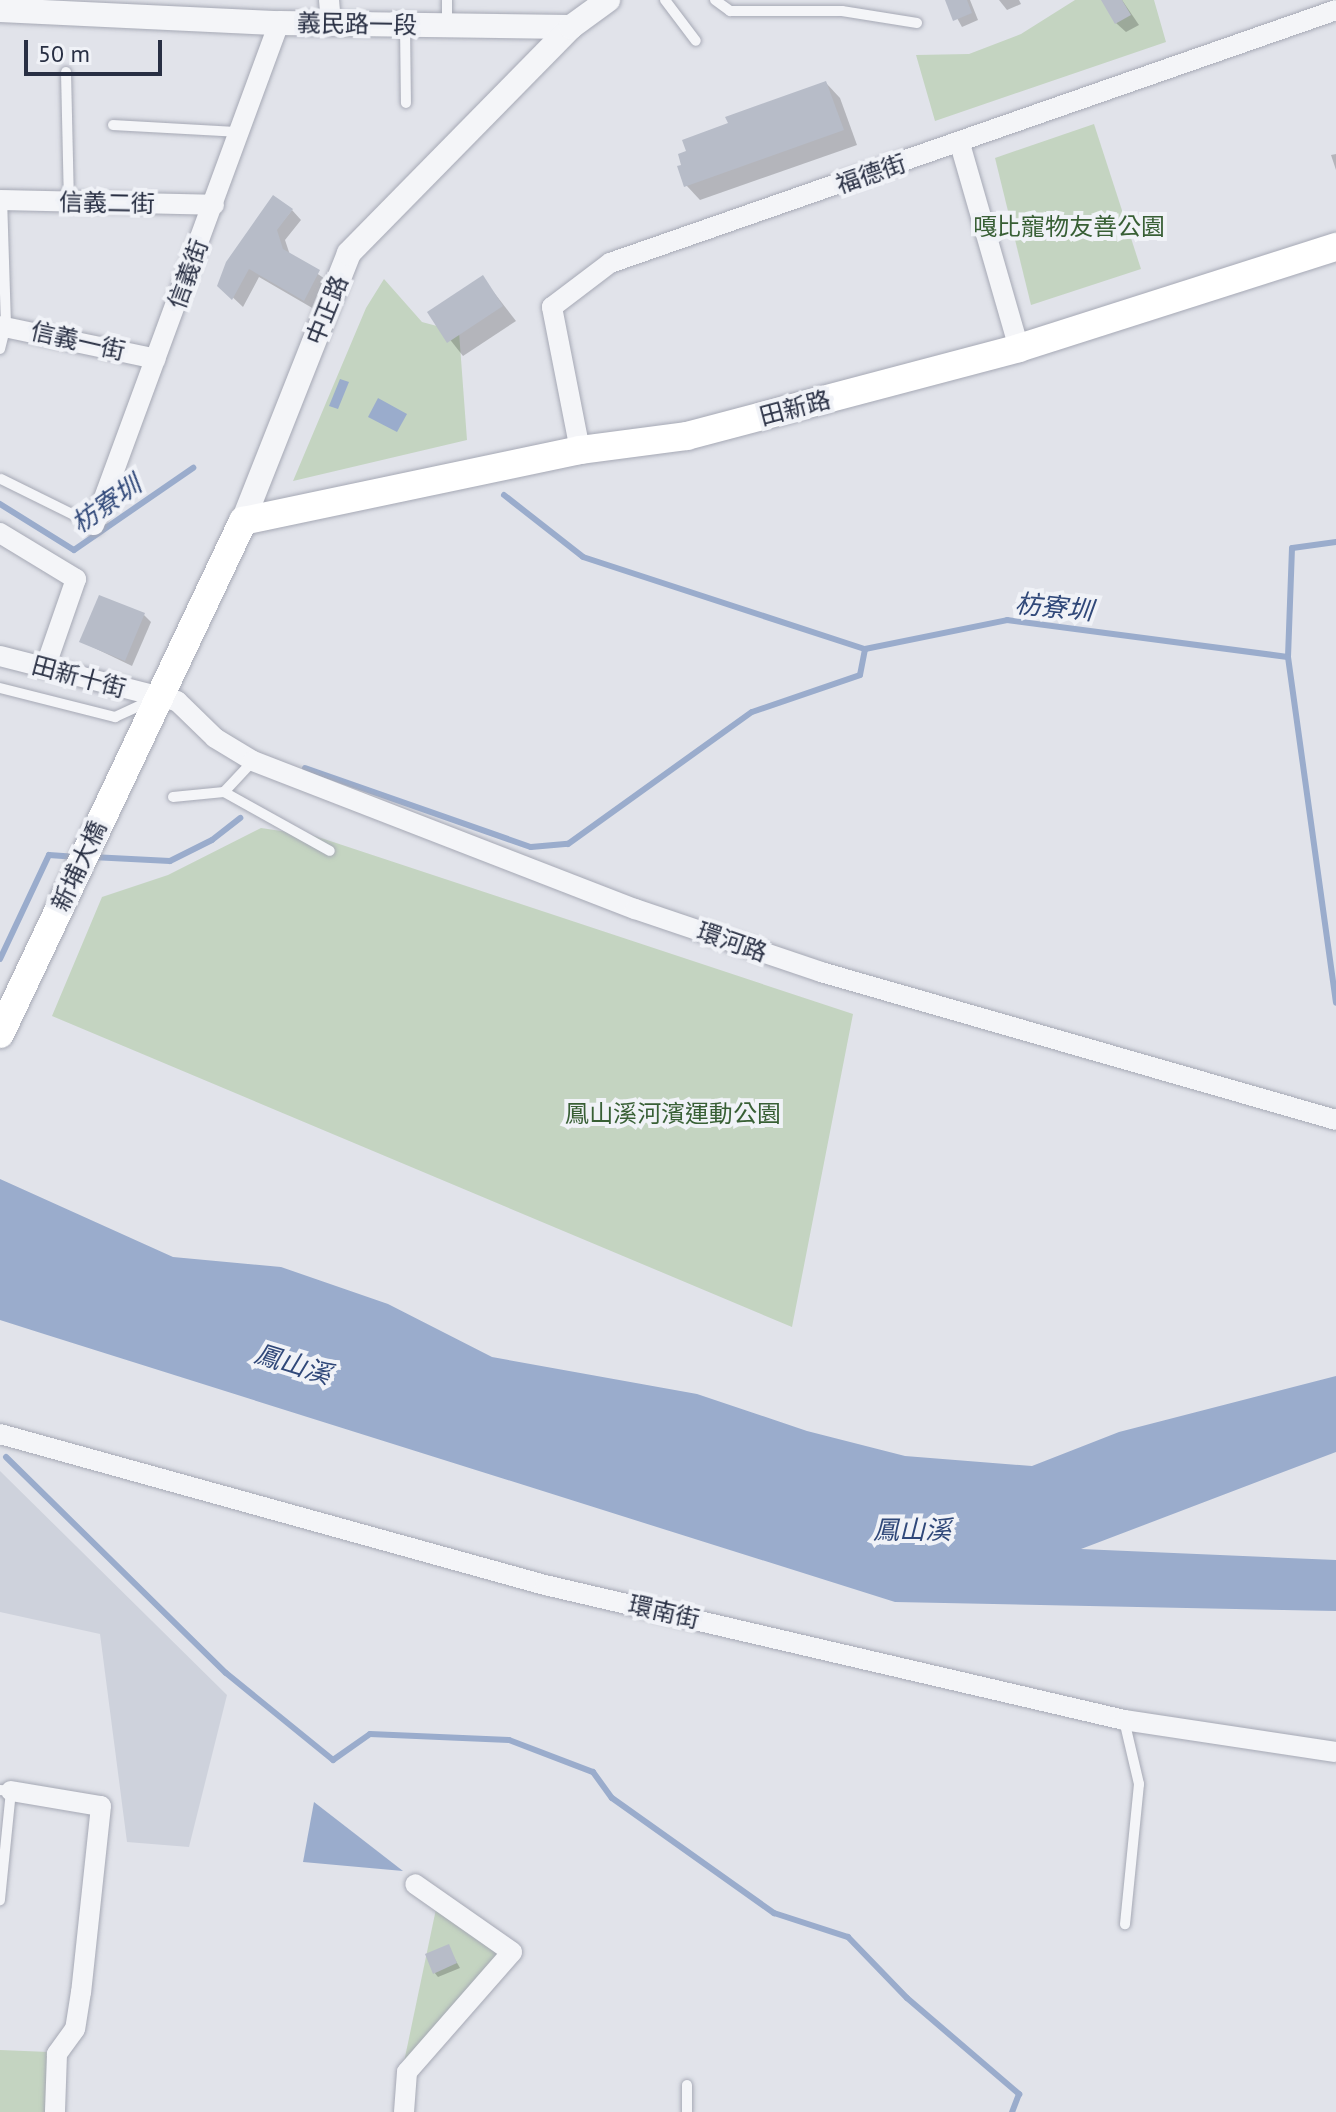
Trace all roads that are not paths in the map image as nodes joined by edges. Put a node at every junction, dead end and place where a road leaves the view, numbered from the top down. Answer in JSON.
{"nodes":[{"id":1,"x":447,"y":0,"type":"edge"},
{"id":2,"x":608,"y":0,"type":"edge"},
{"id":3,"x":665,"y":0,"type":"edge"},
{"id":4,"x":715,"y":0,"type":"edge"},
{"id":5,"x":67,"y":5,"type":"edge"},
{"id":6,"x":1,"y":7,"type":"edge"},
{"id":7,"x":1336,"y":10,"type":"edge"},
{"id":8,"x":330,"y":12,"type":"edge"},
{"id":9,"x":279,"y":23,"type":"junction"},
{"id":10,"x":917,"y":23,"type":"dead end"},
{"id":11,"x":405,"y":24,"type":"junction"},
{"id":12,"x":447,"y":25,"type":"junction"},
{"id":13,"x":571,"y":27,"type":"junction"},
{"id":14,"x":696,"y":41,"type":"dead end"},
{"id":15,"x":66,"y":72,"type":"dead end"},
{"id":16,"x":406,"y":103,"type":"dead end"},
{"id":17,"x":113,"y":125,"type":"dead end"},
{"id":18,"x":240,"y":132,"type":"junction"},
{"id":19,"x":960,"y":144,"type":"junction"},
{"id":20,"x":1,"y":200,"type":"edge"},
{"id":21,"x":69,"y":202,"type":"junction"},
{"id":22,"x":214,"y":205,"type":"junction"},
{"id":23,"x":1336,"y":247,"type":"edge"},
{"id":24,"x":3,"y":325,"type":"edge"},
{"id":25,"x":1019,"y":348,"type":"junction"},
{"id":26,"x":0,"y":349,"type":"edge"},
{"id":27,"x":156,"y":359,"type":"junction"},
{"id":28,"x":580,"y":450,"type":"junction"},
{"id":29,"x":1,"y":479,"type":"edge"},
{"id":30,"x":243,"y":521,"type":"junction"},
{"id":31,"x":94,"y":525,"type":"joint"},
{"id":32,"x":0,"y":533,"type":"edge"},
{"id":33,"x":0,"y":656,"type":"edge"},
{"id":34,"x":45,"y":668,"type":"junction"},
{"id":35,"x":0,"y":688,"type":"edge"},
{"id":36,"x":157,"y":698,"type":"junction"},
{"id":37,"x":253,"y":761,"type":"junction"},
{"id":38,"x":224,"y":792,"type":"junction"},
{"id":39,"x":173,"y":797,"type":"dead end"},
{"id":40,"x":330,"y":851,"type":"dead end"},
{"id":41,"x":0,"y":1034,"type":"edge"},
{"id":42,"x":1336,"y":1120,"type":"edge"},
{"id":43,"x":0,"y":1434,"type":"edge"},
{"id":44,"x":1124,"y":1720,"type":"junction"},
{"id":45,"x":1336,"y":1752,"type":"edge"},
{"id":46,"x":5,"y":1790,"type":"edge"},
{"id":47,"x":415,"y":1884,"type":"dead end"},
{"id":48,"x":0,"y":1900,"type":"edge"},
{"id":49,"x":1125,"y":1924,"type":"dead end"},
{"id":50,"x":687,"y":2085,"type":"dead end"},
{"id":51,"x":55,"y":2112,"type":"edge"},
{"id":52,"x":404,"y":2112,"type":"edge"},
{"id":53,"x":687,"y":2112,"type":"edge"}],
"edges":[{"from":1,"to":12,"type":"lane"},
{"from":2,"to":13,"type":"street","name":"中正路"},
{"from":3,"to":14,"type":"lane"},
{"from":4,"to":10,"type":"lane"},
{"from":5,"to":6,"type":"street","name":"義民路一段"},
{"from":5,"to":9,"type":"street","name":"義民路一段"},
{"from":7,"to":19,"type":"street","name":"福德街"},
{"from":8,"to":9,"type":"street","name":"義民路一段"},
{"from":8,"to":11,"type":"street","name":"義民路一段"},
{"from":9,"to":18,"type":"street","name":"信義街"},
{"from":11,"to":12,"type":"street","name":"義民路一段"},
{"from":11,"to":16,"type":"lane"},
{"from":12,"to":13,"type":"street","name":"義民路一段"},
{"from":13,"to":30,"type":"street","name":"中正路"},
{"from":15,"to":21,"type":"lane"},
{"from":17,"to":18,"type":"lane"},
{"from":18,"to":22,"type":"street","name":"信義街"},
{"from":19,"to":25,"type":"street"},
{"from":19,"to":28,"type":"street","name":"福德街"},
{"from":20,"to":21,"type":"street","name":"信義二街"},
{"from":20,"to":24,"type":"lane"},
{"from":21,"to":22,"type":"street","name":"信義二街"},
{"from":22,"to":27,"type":"street","name":"信義街"},
{"from":23,"to":25,"type":"main road","name":"田新路"},
{"from":24,"to":26,"type":"lane"},
{"from":24,"to":27,"type":"street","name":"信義一街"},
{"from":25,"to":28,"type":"main road","name":"田新路"},
{"from":27,"to":31,"type":"street","name":"信義街"},
{"from":28,"to":30,"type":"main road","name":"田新路"},
{"from":29,"to":31,"type":"lane"},
{"from":30,"to":36,"type":"main road","name":"中正路"},
{"from":32,"to":34,"type":"street"},
{"from":33,"to":34,"type":"street","name":"田新十街"},
{"from":34,"to":36,"type":"street","name":"田新十街"},
{"from":35,"to":36,"type":"lane"},
{"from":36,"to":37,"type":"street","name":"環河路"},
{"from":36,"to":41,"type":"main road","name":"新埔大橋"},
{"from":37,"to":38,"type":"lane"},
{"from":37,"to":42,"type":"street","name":"環河路"},
{"from":38,"to":39,"type":"lane"},
{"from":38,"to":40,"type":"lane"},
{"from":43,"to":44,"type":"street","name":"環南街"},
{"from":44,"to":45,"type":"street","name":"環南街"},
{"from":44,"to":49,"type":"lane"},
{"from":46,"to":48,"type":"lane"},
{"from":46,"to":51,"type":"street"},
{"from":47,"to":52,"type":"street"},
{"from":50,"to":53,"type":"lane"}]}
